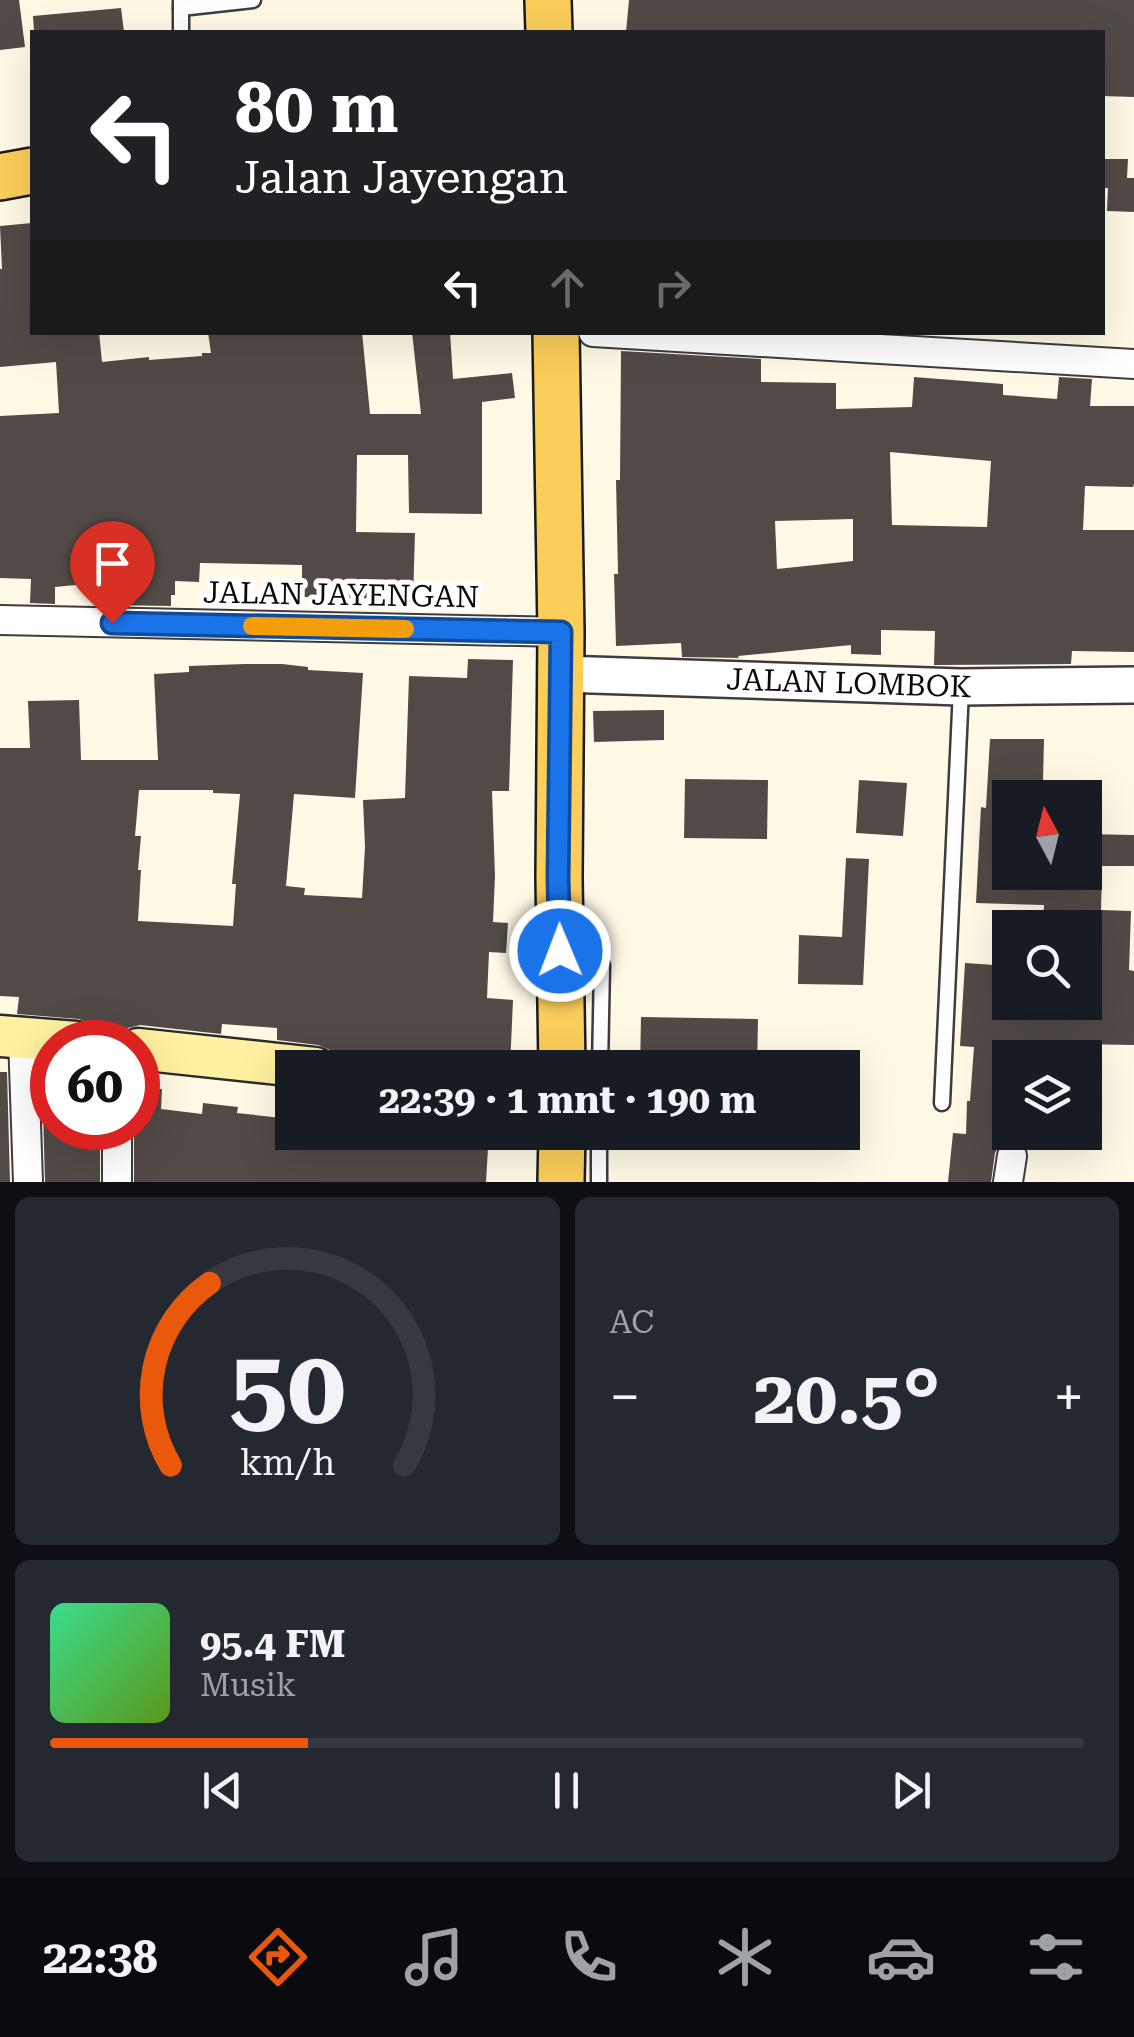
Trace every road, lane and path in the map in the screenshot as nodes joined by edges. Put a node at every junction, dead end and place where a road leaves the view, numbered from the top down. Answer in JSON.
{"nodes":[{"id":1,"x":253,"y":0,"type":"edge"},
{"id":2,"x":548,"y":0,"type":"edge"},
{"id":3,"x":181,"y":4,"type":"edge"},
{"id":4,"x":181,"y":30,"type":"edge"},
{"id":5,"x":549,"y":30,"type":"edge"},
{"id":6,"x":30,"y":171,"type":"edge"},
{"id":7,"x":0,"y":177,"type":"edge"},
{"id":8,"x":556,"y":335,"type":"edge"},
{"id":9,"x":644,"y":335,"type":"edge"},
{"id":10,"x":1134,"y":364,"type":"edge"},
{"id":11,"x":0,"y":620,"type":"edge"},
{"id":12,"x":561,"y":653,"type":"junction"},
{"id":13,"x":1134,"y":685,"type":"edge"},
{"id":14,"x":961,"y":687,"type":"junction"},
{"id":15,"x":560,"y":951,"type":"junction"},
{"id":16,"x":12,"y":1036,"type":"edge"},
{"id":17,"x":562,"y":1050,"type":"edge"},
{"id":18,"x":600,"y":1050,"type":"edge"},
{"id":19,"x":160,"y":1051,"type":"edge"},
{"id":20,"x":275,"y":1064,"type":"edge"},
{"id":21,"x":942,"y":1103,"type":"dead end"},
{"id":22,"x":118,"y":1150,"type":"edge"},
{"id":23,"x":562,"y":1150,"type":"edge"},
{"id":24,"x":600,"y":1150,"type":"edge"},
{"id":25,"x":28,"y":1182,"type":"edge"},
{"id":26,"x":118,"y":1182,"type":"edge"},
{"id":27,"x":561,"y":1182,"type":"edge"},
{"id":28,"x":599,"y":1182,"type":"edge"}],
"edges":[{"from":1,"to":3,"type":"lane"},
{"from":2,"to":5,"type":"main road"},
{"from":3,"to":4,"type":"lane"},
{"from":6,"to":7,"type":"main road"},
{"from":8,"to":12,"type":"main road"},
{"from":9,"to":10,"type":"street"},
{"from":11,"to":12,"type":"street","name":"JALAN JAYENGAN"},
{"from":12,"to":14,"type":"street","name":"JALAN LOMBOK"},
{"from":12,"to":15,"type":"main road"},
{"from":13,"to":14,"type":"street","name":"JALAN LOMBOK"},
{"from":14,"to":21,"type":"lane"},
{"from":15,"to":17,"type":"main road"},
{"from":15,"to":18,"type":"lane"},
{"from":16,"to":25,"type":"street"},
{"from":19,"to":20,"type":"main road"},
{"from":22,"to":26,"type":"street"},
{"from":23,"to":27,"type":"main road"},
{"from":24,"to":28,"type":"lane"}]}
